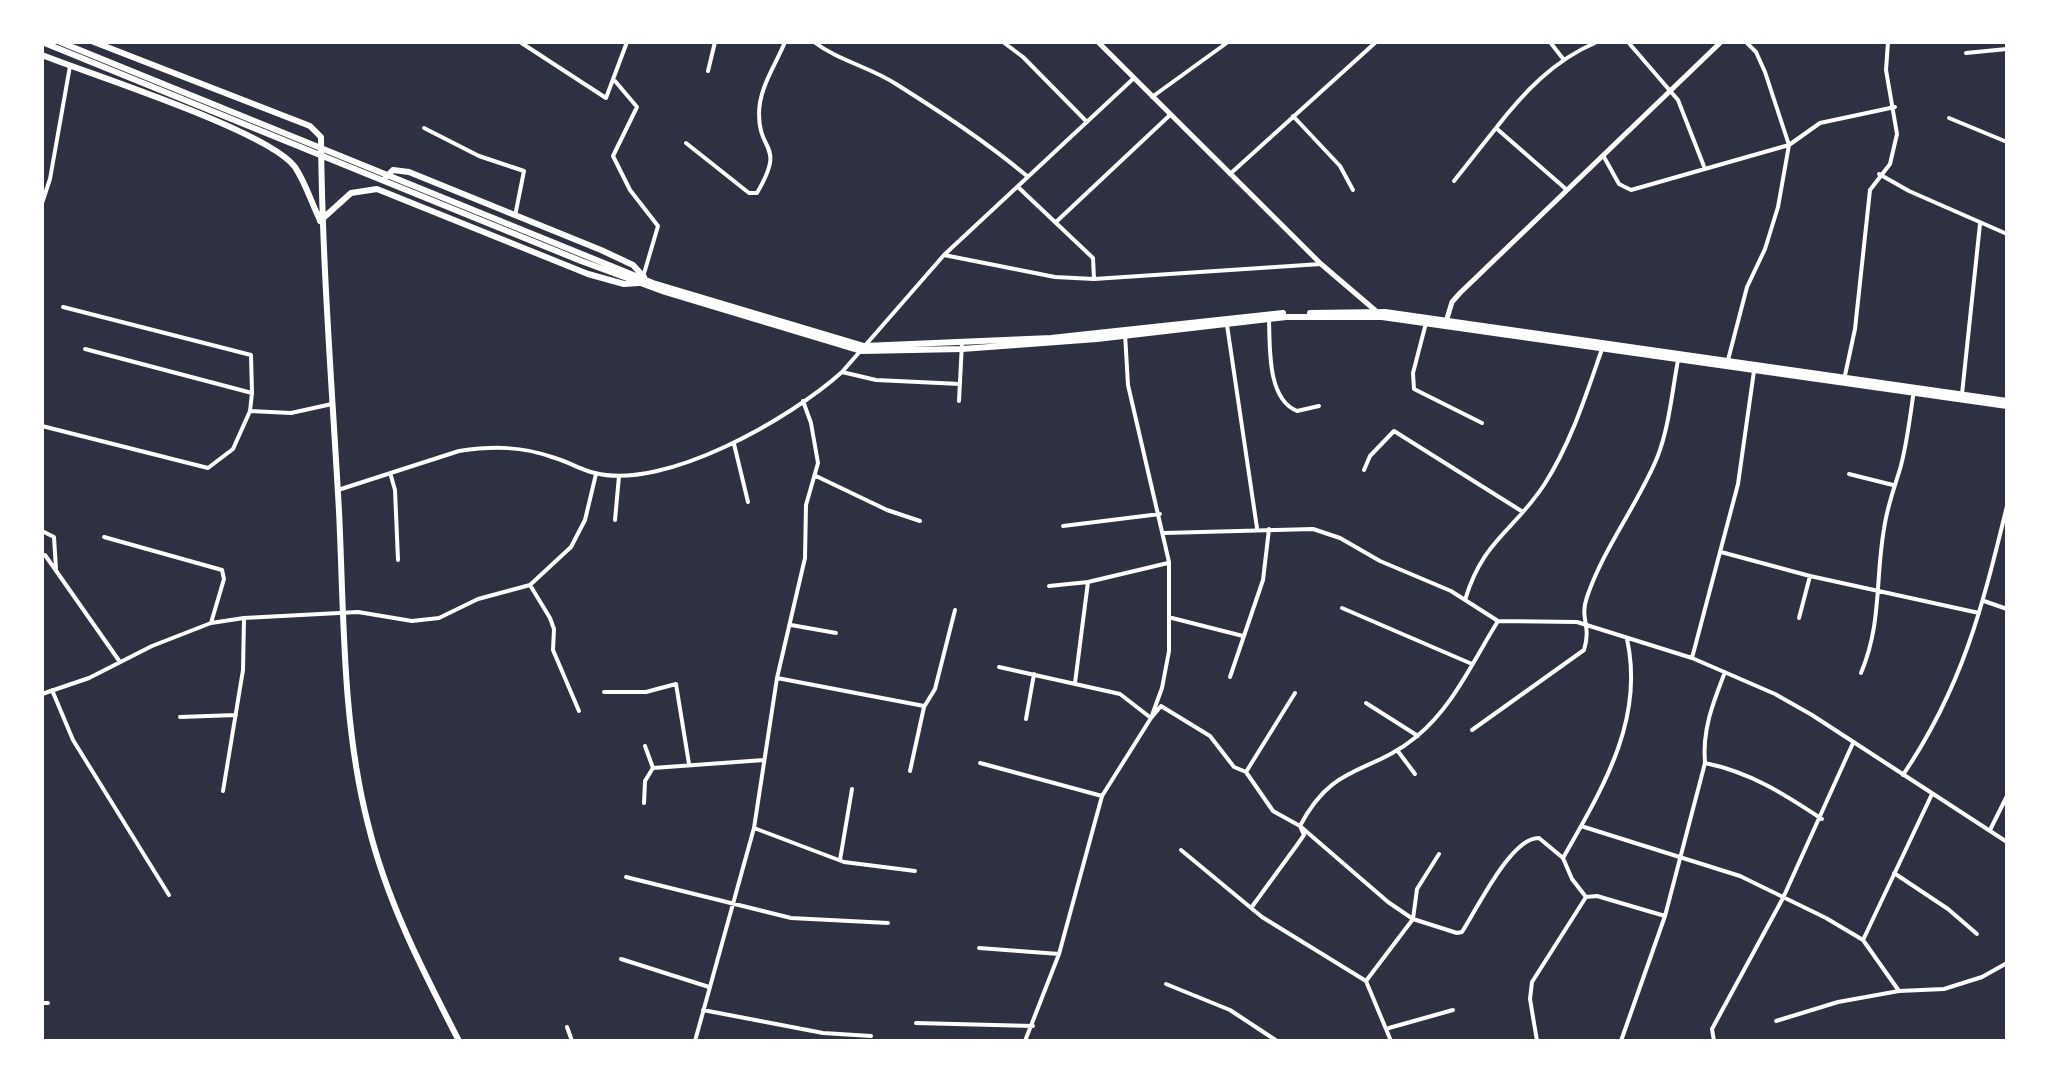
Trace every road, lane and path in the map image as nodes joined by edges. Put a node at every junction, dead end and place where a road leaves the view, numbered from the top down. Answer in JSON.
{"nodes":[{"id":1,"x":42,"y":42,"type":"edge"},
{"id":2,"x":60,"y":42,"type":"edge"},
{"id":3,"x":94,"y":42,"type":"edge"},
{"id":4,"x":520,"y":42,"type":"edge"},
{"id":5,"x":627,"y":42,"type":"edge"},
{"id":6,"x":715,"y":42,"type":"edge"},
{"id":7,"x":785,"y":42,"type":"edge"},
{"id":8,"x":814,"y":42,"type":"edge"},
{"id":9,"x":1003,"y":42,"type":"edge"},
{"id":10,"x":1098,"y":42,"type":"edge"},
{"id":11,"x":1228,"y":42,"type":"edge"},
{"id":12,"x":1376,"y":42,"type":"edge"},
{"id":13,"x":1550,"y":42,"type":"edge"},
{"id":14,"x":1597,"y":42,"type":"edge"},
{"id":15,"x":1628,"y":42,"type":"edge"},
{"id":16,"x":1721,"y":42,"type":"edge"},
{"id":17,"x":1746,"y":42,"type":"edge"},
{"id":18,"x":1888,"y":42,"type":"edge"},
{"id":19,"x":2007,"y":49,"type":"edge"},
{"id":20,"x":1966,"y":53,"type":"dead end"},
{"id":21,"x":42,"y":55,"type":"edge"},
{"id":22,"x":1564,"y":60,"type":"junction"},
{"id":23,"x":70,"y":66,"type":"junction"},
{"id":24,"x":708,"y":71,"type":"dead end"},
{"id":25,"x":1134,"y":78,"type":"junction"},
{"id":26,"x":615,"y":81,"type":"junction"},
{"id":27,"x":1671,"y":91,"type":"junction"},
{"id":28,"x":1152,"y":97,"type":"junction"},
{"id":29,"x":1895,"y":107,"type":"junction"},
{"id":30,"x":1170,"y":115,"type":"junction"},
{"id":31,"x":1293,"y":116,"type":"junction"},
{"id":32,"x":1949,"y":118,"type":"dead end"},
{"id":33,"x":1087,"y":122,"type":"junction"},
{"id":34,"x":257,"y":125,"type":"junction"},
{"id":35,"x":424,"y":128,"type":"dead end"},
{"id":36,"x":1496,"y":128,"type":"junction"},
{"id":37,"x":2007,"y":142,"type":"edge"},
{"id":38,"x":686,"y":143,"type":"dead end"},
{"id":39,"x":1789,"y":145,"type":"junction"},
{"id":40,"x":1604,"y":157,"type":"junction"},
{"id":41,"x":1705,"y":169,"type":"junction"},
{"id":42,"x":1230,"y":174,"type":"junction"},
{"id":43,"x":1879,"y":174,"type":"junction"},
{"id":44,"x":1027,"y":177,"type":"junction"},
{"id":45,"x":1454,"y":181,"type":"dead end"},
{"id":46,"x":1018,"y":187,"type":"junction"},
{"id":47,"x":377,"y":189,"type":"junction"},
{"id":48,"x":1353,"y":190,"type":"dead end"},
{"id":49,"x":1567,"y":190,"type":"junction"},
{"id":50,"x":42,"y":203,"type":"edge"},
{"id":51,"x":515,"y":216,"type":"junction"},
{"id":52,"x":320,"y":221,"type":"junction"},
{"id":53,"x":1056,"y":222,"type":"junction"},
{"id":54,"x":1980,"y":224,"type":"junction"},
{"id":55,"x":2007,"y":234,"type":"edge"},
{"id":56,"x":944,"y":255,"type":"junction"},
{"id":57,"x":1321,"y":264,"type":"junction"},
{"id":58,"x":1094,"y":279,"type":"junction"},
{"id":59,"x":644,"y":280,"type":"junction"},
{"id":60,"x":63,"y":307,"type":"dead end"},
{"id":61,"x":1380,"y":315,"type":"junction"},
{"id":62,"x":1269,"y":319,"type":"junction"},
{"id":63,"x":1426,"y":323,"type":"junction"},
{"id":64,"x":1446,"y":323,"type":"junction"},
{"id":65,"x":1227,"y":324,"type":"junction"},
{"id":66,"x":1125,"y":334,"type":"junction"},
{"id":67,"x":1603,"y":345,"type":"junction"},
{"id":68,"x":962,"y":346,"type":"junction"},
{"id":69,"x":862,"y":348,"type":"junction"},
{"id":70,"x":85,"y":349,"type":"dead end"},
{"id":71,"x":1679,"y":356,"type":"junction"},
{"id":72,"x":1728,"y":363,"type":"junction"},
{"id":73,"x":1755,"y":366,"type":"junction"},
{"id":74,"x":842,"y":372,"type":"junction"},
{"id":75,"x":1844,"y":380,"type":"junction"},
{"id":76,"x":960,"y":384,"type":"junction"},
{"id":77,"x":1914,"y":391,"type":"junction"},
{"id":78,"x":252,"y":393,"type":"junction"},
{"id":79,"x":1961,"y":397,"type":"junction"},
{"id":80,"x":803,"y":401,"type":"junction"},
{"id":81,"x":959,"y":401,"type":"dead end"},
{"id":82,"x":2007,"y":403,"type":"edge"},
{"id":83,"x":332,"y":404,"type":"junction"},
{"id":84,"x":1319,"y":406,"type":"dead end"},
{"id":85,"x":250,"y":411,"type":"junction"},
{"id":86,"x":1482,"y":423,"type":"dead end"},
{"id":87,"x":43,"y":428,"type":"edge"},
{"id":88,"x":734,"y":444,"type":"junction"},
{"id":89,"x":1364,"y":470,"type":"dead end"},
{"id":90,"x":596,"y":474,"type":"junction"},
{"id":91,"x":1849,"y":474,"type":"dead end"},
{"id":92,"x":391,"y":476,"type":"junction"},
{"id":93,"x":619,"y":476,"type":"junction"},
{"id":94,"x":816,"y":476,"type":"junction"},
{"id":95,"x":1893,"y":485,"type":"junction"},
{"id":96,"x":338,"y":490,"type":"junction"},
{"id":97,"x":748,"y":502,"type":"dead end"},
{"id":98,"x":2007,"y":506,"type":"edge"},
{"id":99,"x":1523,"y":512,"type":"junction"},
{"id":100,"x":1160,"y":514,"type":"junction"},
{"id":101,"x":2006,"y":516,"type":"edge"},
{"id":102,"x":615,"y":520,"type":"dead end"},
{"id":103,"x":920,"y":521,"type":"dead end"},
{"id":104,"x":1063,"y":526,"type":"dead end"},
{"id":105,"x":1257,"y":528,"type":"junction"},
{"id":106,"x":1269,"y":529,"type":"junction"},
{"id":107,"x":42,"y":531,"type":"edge"},
{"id":108,"x":1164,"y":533,"type":"junction"},
{"id":109,"x":104,"y":537,"type":"dead end"},
{"id":110,"x":1721,"y":552,"type":"junction"},
{"id":111,"x":45,"y":555,"type":"dead end"},
{"id":112,"x":398,"y":560,"type":"dead end"},
{"id":113,"x":1169,"y":562,"type":"junction"},
{"id":114,"x":56,"y":571,"type":"junction"},
{"id":115,"x":1810,"y":576,"type":"junction"},
{"id":116,"x":1088,"y":582,"type":"junction"},
{"id":117,"x":530,"y":585,"type":"junction"},
{"id":118,"x":1049,"y":586,"type":"dead end"},
{"id":119,"x":1879,"y":590,"type":"junction"},
{"id":120,"x":1465,"y":600,"type":"junction"},
{"id":121,"x":1984,"y":601,"type":"junction"},
{"id":122,"x":1342,"y":608,"type":"dead end"},
{"id":123,"x":2007,"y":609,"type":"edge"},
{"id":124,"x":955,"y":610,"type":"dead end"},
{"id":125,"x":1980,"y":613,"type":"junction"},
{"id":126,"x":344,"y":614,"type":"junction"},
{"id":127,"x":1171,"y":617,"type":"junction"},
{"id":128,"x":244,"y":618,"type":"junction"},
{"id":129,"x":1799,"y":618,"type":"dead end"},
{"id":130,"x":1498,"y":621,"type":"junction"},
{"id":131,"x":211,"y":623,"type":"junction"},
{"id":132,"x":791,"y":625,"type":"junction"},
{"id":133,"x":1589,"y":627,"type":"junction"},
{"id":134,"x":836,"y":633,"type":"dead end"},
{"id":135,"x":1243,"y":636,"type":"junction"},
{"id":136,"x":1627,"y":639,"type":"junction"},
{"id":137,"x":1692,"y":658,"type":"junction"},
{"id":138,"x":120,"y":662,"type":"junction"},
{"id":139,"x":1472,"y":664,"type":"junction"},
{"id":140,"x":999,"y":667,"type":"dead end"},
{"id":141,"x":1725,"y":672,"type":"junction"},
{"id":142,"x":1861,"y":673,"type":"dead end"},
{"id":143,"x":1034,"y":674,"type":"junction"},
{"id":144,"x":1230,"y":677,"type":"dead end"},
{"id":145,"x":777,"y":678,"type":"junction"},
{"id":146,"x":1075,"y":683,"type":"junction"},
{"id":147,"x":52,"y":690,"type":"junction"},
{"id":148,"x":604,"y":692,"type":"dead end"},
{"id":149,"x":1295,"y":693,"type":"dead end"},
{"id":150,"x":42,"y":694,"type":"edge"},
{"id":151,"x":1366,"y":703,"type":"dead end"},
{"id":152,"x":924,"y":707,"type":"junction"},
{"id":153,"x":579,"y":711,"type":"dead end"},
{"id":154,"x":236,"y":715,"type":"junction"},
{"id":155,"x":180,"y":717,"type":"dead end"},
{"id":156,"x":1151,"y":718,"type":"junction"},
{"id":157,"x":1026,"y":719,"type":"dead end"},
{"id":158,"x":1472,"y":730,"type":"dead end"},
{"id":159,"x":1418,"y":736,"type":"junction"},
{"id":160,"x":1853,"y":743,"type":"junction"},
{"id":161,"x":645,"y":746,"type":"dead end"},
{"id":162,"x":1397,"y":750,"type":"junction"},
{"id":163,"x":764,"y":760,"type":"junction"},
{"id":164,"x":980,"y":763,"type":"dead end"},
{"id":165,"x":1705,"y":763,"type":"junction"},
{"id":166,"x":689,"y":764,"type":"junction"},
{"id":167,"x":653,"y":768,"type":"junction"},
{"id":168,"x":910,"y":771,"type":"dead end"},
{"id":169,"x":1246,"y":772,"type":"junction"},
{"id":170,"x":1415,"y":774,"type":"dead end"},
{"id":171,"x":1903,"y":775,"type":"junction"},
{"id":172,"x":852,"y":789,"type":"dead end"},
{"id":173,"x":223,"y":791,"type":"dead end"},
{"id":174,"x":1932,"y":794,"type":"junction"},
{"id":175,"x":1102,"y":796,"type":"junction"},
{"id":176,"x":2007,"y":796,"type":"edge"},
{"id":177,"x":644,"y":803,"type":"dead end"},
{"id":178,"x":1822,"y":819,"type":"junction"},
{"id":179,"x":1300,"y":826,"type":"junction"},
{"id":180,"x":1581,"y":826,"type":"junction"},
{"id":181,"x":754,"y":828,"type":"junction"},
{"id":182,"x":1990,"y":830,"type":"junction"},
{"id":183,"x":2007,"y":842,"type":"edge"},
{"id":184,"x":1181,"y":850,"type":"dead end"},
{"id":185,"x":1439,"y":854,"type":"dead end"},
{"id":186,"x":1563,"y":858,"type":"junction"},
{"id":187,"x":840,"y":860,"type":"junction"},
{"id":188,"x":1681,"y":860,"type":"junction"},
{"id":189,"x":915,"y":871,"type":"dead end"},
{"id":190,"x":1894,"y":873,"type":"junction"},
{"id":191,"x":626,"y":877,"type":"dead end"},
{"id":192,"x":169,"y":895,"type":"dead end"},
{"id":193,"x":1586,"y":897,"type":"junction"},
{"id":194,"x":1783,"y":898,"type":"junction"},
{"id":195,"x":732,"y":904,"type":"junction"},
{"id":196,"x":1251,"y":908,"type":"junction"},
{"id":197,"x":1665,"y":916,"type":"junction"},
{"id":198,"x":1413,"y":919,"type":"junction"},
{"id":199,"x":888,"y":923,"type":"dead end"},
{"id":200,"x":1977,"y":934,"type":"dead end"},
{"id":201,"x":1863,"y":940,"type":"junction"},
{"id":202,"x":979,"y":948,"type":"dead end"},
{"id":203,"x":1059,"y":954,"type":"junction"},
{"id":204,"x":621,"y":959,"type":"dead end"},
{"id":205,"x":2007,"y":963,"type":"edge"},
{"id":206,"x":1366,"y":981,"type":"junction"},
{"id":207,"x":1166,"y":984,"type":"dead end"},
{"id":208,"x":709,"y":987,"type":"junction"},
{"id":209,"x":1899,"y":991,"type":"junction"},
{"id":210,"x":703,"y":1010,"type":"junction"},
{"id":211,"x":1453,"y":1010,"type":"dead end"},
{"id":212,"x":1776,"y":1021,"type":"dead end"},
{"id":213,"x":916,"y":1023,"type":"dead end"},
{"id":214,"x":1033,"y":1026,"type":"junction"},
{"id":215,"x":567,"y":1027,"type":"dead end"},
{"id":216,"x":1389,"y":1028,"type":"junction"},
{"id":217,"x":871,"y":1036,"type":"dead end"},
{"id":218,"x":459,"y":1041,"type":"edge"},
{"id":219,"x":572,"y":1041,"type":"edge"},
{"id":220,"x":695,"y":1041,"type":"edge"},
{"id":221,"x":1025,"y":1041,"type":"edge"},
{"id":222,"x":1277,"y":1041,"type":"edge"},
{"id":223,"x":1391,"y":1041,"type":"edge"},
{"id":224,"x":1537,"y":1041,"type":"edge"},
{"id":225,"x":1621,"y":1041,"type":"edge"},
{"id":226,"x":1714,"y":1041,"type":"edge"}],
"edges":[{"from":1,"to":34,"type":"main road"},
{"from":2,"to":34,"type":"main road"},
{"from":3,"to":52,"type":"main road"},
{"from":4,"to":26,"type":"street"},
{"from":5,"to":26,"type":"street"},
{"from":6,"to":24,"type":"street"},
{"from":7,"to":38,"type":"street"},
{"from":8,"to":44,"type":"street"},
{"from":9,"to":33,"type":"street"},
{"from":10,"to":25,"type":"street"},
{"from":11,"to":28,"type":"street"},
{"from":12,"to":31,"type":"street"},
{"from":13,"to":22,"type":"street"},
{"from":14,"to":22,"type":"street"},
{"from":15,"to":27,"type":"street"},
{"from":16,"to":27,"type":"street"},
{"from":17,"to":39,"type":"street"},
{"from":18,"to":29,"type":"street"},
{"from":19,"to":20,"type":"street"},
{"from":21,"to":23,"type":"main road"},
{"from":22,"to":36,"type":"street"},
{"from":23,"to":50,"type":"street"},
{"from":23,"to":52,"type":"main road"},
{"from":25,"to":28,"type":"street"},
{"from":25,"to":33,"type":"street"},
{"from":26,"to":59,"type":"street"},
{"from":27,"to":40,"type":"street"},
{"from":27,"to":41,"type":"street"},
{"from":28,"to":30,"type":"street"},
{"from":29,"to":39,"type":"street"},
{"from":29,"to":43,"type":"street"},
{"from":30,"to":42,"type":"street"},
{"from":30,"to":53,"type":"street"},
{"from":31,"to":42,"type":"street"},
{"from":31,"to":48,"type":"street"},
{"from":32,"to":37,"type":"street"},
{"from":33,"to":44,"type":"street"},
{"from":34,"to":59,"type":"main road"},
{"from":35,"to":51,"type":"street"},
{"from":36,"to":45,"type":"street"},
{"from":36,"to":49,"type":"street"},
{"from":39,"to":41,"type":"street"},
{"from":39,"to":72,"type":"street"},
{"from":40,"to":41,"type":"street"},
{"from":40,"to":49,"type":"street"},
{"from":42,"to":57,"type":"street"},
{"from":43,"to":54,"type":"street"},
{"from":43,"to":75,"type":"street"},
{"from":44,"to":46,"type":"street"},
{"from":46,"to":53,"type":"street"},
{"from":46,"to":56,"type":"street"},
{"from":47,"to":51,"type":"main road"},
{"from":47,"to":52,"type":"main road"},
{"from":47,"to":59,"type":"main road"},
{"from":49,"to":64,"type":"street"},
{"from":51,"to":59,"type":"main road"},
{"from":52,"to":83,"type":"main road"},
{"from":53,"to":58,"type":"street"},
{"from":54,"to":55,"type":"street"},
{"from":54,"to":79,"type":"street"},
{"from":56,"to":58,"type":"street"},
{"from":56,"to":69,"type":"street"},
{"from":57,"to":58,"type":"street"},
{"from":57,"to":61,"type":"street"},
{"from":59,"to":69,"type":"main road"},
{"from":60,"to":78,"type":"street"},
{"from":61,"to":62,"type":"main road"},
{"from":61,"to":63,"type":"main road"},
{"from":61,"to":64,"type":"main road"},
{"from":61,"to":66,"type":"main road"},
{"from":62,"to":65,"type":"main road"},
{"from":62,"to":84,"type":"street"},
{"from":63,"to":64,"type":"main road"},
{"from":63,"to":86,"type":"street"},
{"from":64,"to":67,"type":"main road"},
{"from":65,"to":66,"type":"main road"},
{"from":65,"to":105,"type":"street"},
{"from":66,"to":68,"type":"main road"},
{"from":66,"to":100,"type":"street"},
{"from":67,"to":71,"type":"main road"},
{"from":67,"to":99,"type":"street"},
{"from":68,"to":69,"type":"main road"},
{"from":68,"to":76,"type":"street"},
{"from":69,"to":74,"type":"street"},
{"from":70,"to":78,"type":"street"},
{"from":71,"to":72,"type":"main road"},
{"from":71,"to":133,"type":"street"},
{"from":72,"to":73,"type":"main road"},
{"from":73,"to":75,"type":"main road"},
{"from":73,"to":110,"type":"street"},
{"from":74,"to":76,"type":"street"},
{"from":74,"to":80,"type":"street"},
{"from":75,"to":77,"type":"main road"},
{"from":76,"to":81,"type":"street"},
{"from":77,"to":79,"type":"main road"},
{"from":77,"to":95,"type":"street"},
{"from":78,"to":85,"type":"street"},
{"from":79,"to":82,"type":"main road"},
{"from":80,"to":88,"type":"street"},
{"from":80,"to":94,"type":"street"},
{"from":83,"to":85,"type":"street"},
{"from":83,"to":96,"type":"main road"},
{"from":85,"to":87,"type":"street"},
{"from":88,"to":93,"type":"street"},
{"from":88,"to":97,"type":"street"},
{"from":89,"to":99,"type":"street"},
{"from":90,"to":92,"type":"street"},
{"from":90,"to":93,"type":"street"},
{"from":90,"to":117,"type":"street"},
{"from":91,"to":95,"type":"street"},
{"from":92,"to":96,"type":"street"},
{"from":92,"to":112,"type":"street"},
{"from":93,"to":102,"type":"street"},
{"from":94,"to":103,"type":"street"},
{"from":94,"to":132,"type":"street"},
{"from":95,"to":119,"type":"street"},
{"from":96,"to":126,"type":"main road"},
{"from":98,"to":101,"type":"street"},
{"from":99,"to":120,"type":"street"},
{"from":100,"to":104,"type":"street"},
{"from":100,"to":108,"type":"street"},
{"from":101,"to":121,"type":"street"},
{"from":105,"to":106,"type":"street"},
{"from":105,"to":108,"type":"street"},
{"from":106,"to":120,"type":"street"},
{"from":106,"to":135,"type":"street"},
{"from":107,"to":114,"type":"street"},
{"from":108,"to":113,"type":"street"},
{"from":109,"to":131,"type":"street"},
{"from":110,"to":115,"type":"street"},
{"from":110,"to":137,"type":"street"},
{"from":111,"to":114,"type":"street"},
{"from":113,"to":116,"type":"street"},
{"from":113,"to":127,"type":"street"},
{"from":114,"to":138,"type":"street"},
{"from":115,"to":119,"type":"street"},
{"from":115,"to":129,"type":"street"},
{"from":116,"to":118,"type":"street"},
{"from":116,"to":146,"type":"street"},
{"from":117,"to":126,"type":"street"},
{"from":117,"to":153,"type":"street"},
{"from":119,"to":125,"type":"street"},
{"from":119,"to":142,"type":"street"},
{"from":120,"to":130,"type":"street"},
{"from":121,"to":123,"type":"street"},
{"from":121,"to":125,"type":"street"},
{"from":122,"to":139,"type":"street"},
{"from":124,"to":152,"type":"street"},
{"from":125,"to":171,"type":"street"},
{"from":126,"to":128,"type":"street"},
{"from":126,"to":218,"type":"main road"},
{"from":127,"to":135,"type":"street"},
{"from":127,"to":156,"type":"street"},
{"from":128,"to":131,"type":"street"},
{"from":128,"to":154,"type":"street"},
{"from":130,"to":133,"type":"street"},
{"from":130,"to":139,"type":"street"},
{"from":131,"to":138,"type":"street"},
{"from":132,"to":134,"type":"street"},
{"from":132,"to":145,"type":"street"},
{"from":133,"to":136,"type":"street"},
{"from":133,"to":158,"type":"street"},
{"from":135,"to":144,"type":"street"},
{"from":136,"to":137,"type":"street"},
{"from":136,"to":180,"type":"street"},
{"from":137,"to":141,"type":"street"},
{"from":138,"to":147,"type":"street"},
{"from":139,"to":159,"type":"street"},
{"from":140,"to":143,"type":"street"},
{"from":141,"to":160,"type":"street"},
{"from":141,"to":165,"type":"street"},
{"from":143,"to":146,"type":"street"},
{"from":143,"to":157,"type":"street"},
{"from":145,"to":152,"type":"street"},
{"from":145,"to":163,"type":"street"},
{"from":146,"to":156,"type":"street"},
{"from":147,"to":150,"type":"street"},
{"from":147,"to":192,"type":"street"},
{"from":148,"to":166,"type":"street"},
{"from":149,"to":169,"type":"street"},
{"from":151,"to":159,"type":"street"},
{"from":152,"to":168,"type":"street"},
{"from":154,"to":155,"type":"street"},
{"from":154,"to":173,"type":"street"},
{"from":156,"to":169,"type":"street"},
{"from":156,"to":175,"type":"street"},
{"from":159,"to":162,"type":"street"},
{"from":160,"to":171,"type":"street"},
{"from":160,"to":178,"type":"street"},
{"from":161,"to":167,"type":"street"},
{"from":162,"to":170,"type":"street"},
{"from":162,"to":179,"type":"street"},
{"from":163,"to":166,"type":"street"},
{"from":163,"to":181,"type":"street"},
{"from":164,"to":175,"type":"street"},
{"from":165,"to":178,"type":"street"},
{"from":165,"to":188,"type":"street"},
{"from":166,"to":167,"type":"street"},
{"from":167,"to":177,"type":"street"},
{"from":169,"to":179,"type":"street"},
{"from":171,"to":174,"type":"street"},
{"from":172,"to":187,"type":"street"},
{"from":174,"to":182,"type":"street"},
{"from":174,"to":190,"type":"street"},
{"from":175,"to":203,"type":"street"},
{"from":176,"to":182,"type":"street"},
{"from":178,"to":194,"type":"street"},
{"from":179,"to":196,"type":"street"},
{"from":179,"to":198,"type":"street"},
{"from":180,"to":186,"type":"street"},
{"from":180,"to":188,"type":"street"},
{"from":181,"to":187,"type":"street"},
{"from":181,"to":195,"type":"street"},
{"from":182,"to":183,"type":"street"},
{"from":184,"to":196,"type":"street"},
{"from":185,"to":198,"type":"street"},
{"from":186,"to":193,"type":"street"},
{"from":186,"to":198,"type":"street"},
{"from":187,"to":189,"type":"street"},
{"from":188,"to":194,"type":"street"},
{"from":188,"to":197,"type":"street"},
{"from":190,"to":200,"type":"street"},
{"from":190,"to":201,"type":"street"},
{"from":191,"to":195,"type":"street"},
{"from":193,"to":197,"type":"street"},
{"from":193,"to":224,"type":"street"},
{"from":194,"to":201,"type":"street"},
{"from":194,"to":226,"type":"street"},
{"from":195,"to":199,"type":"street"},
{"from":195,"to":208,"type":"street"},
{"from":196,"to":206,"type":"street"},
{"from":197,"to":225,"type":"street"},
{"from":198,"to":206,"type":"street"},
{"from":201,"to":209,"type":"street"},
{"from":202,"to":203,"type":"street"},
{"from":203,"to":214,"type":"street"},
{"from":204,"to":208,"type":"street"},
{"from":205,"to":209,"type":"street"},
{"from":206,"to":216,"type":"street"},
{"from":207,"to":222,"type":"street"},
{"from":208,"to":210,"type":"street"},
{"from":209,"to":212,"type":"street"},
{"from":210,"to":217,"type":"street"},
{"from":210,"to":220,"type":"street"},
{"from":211,"to":216,"type":"street"},
{"from":213,"to":214,"type":"street"},
{"from":214,"to":221,"type":"street"},
{"from":215,"to":219,"type":"street"},
{"from":216,"to":223,"type":"street"}]}
